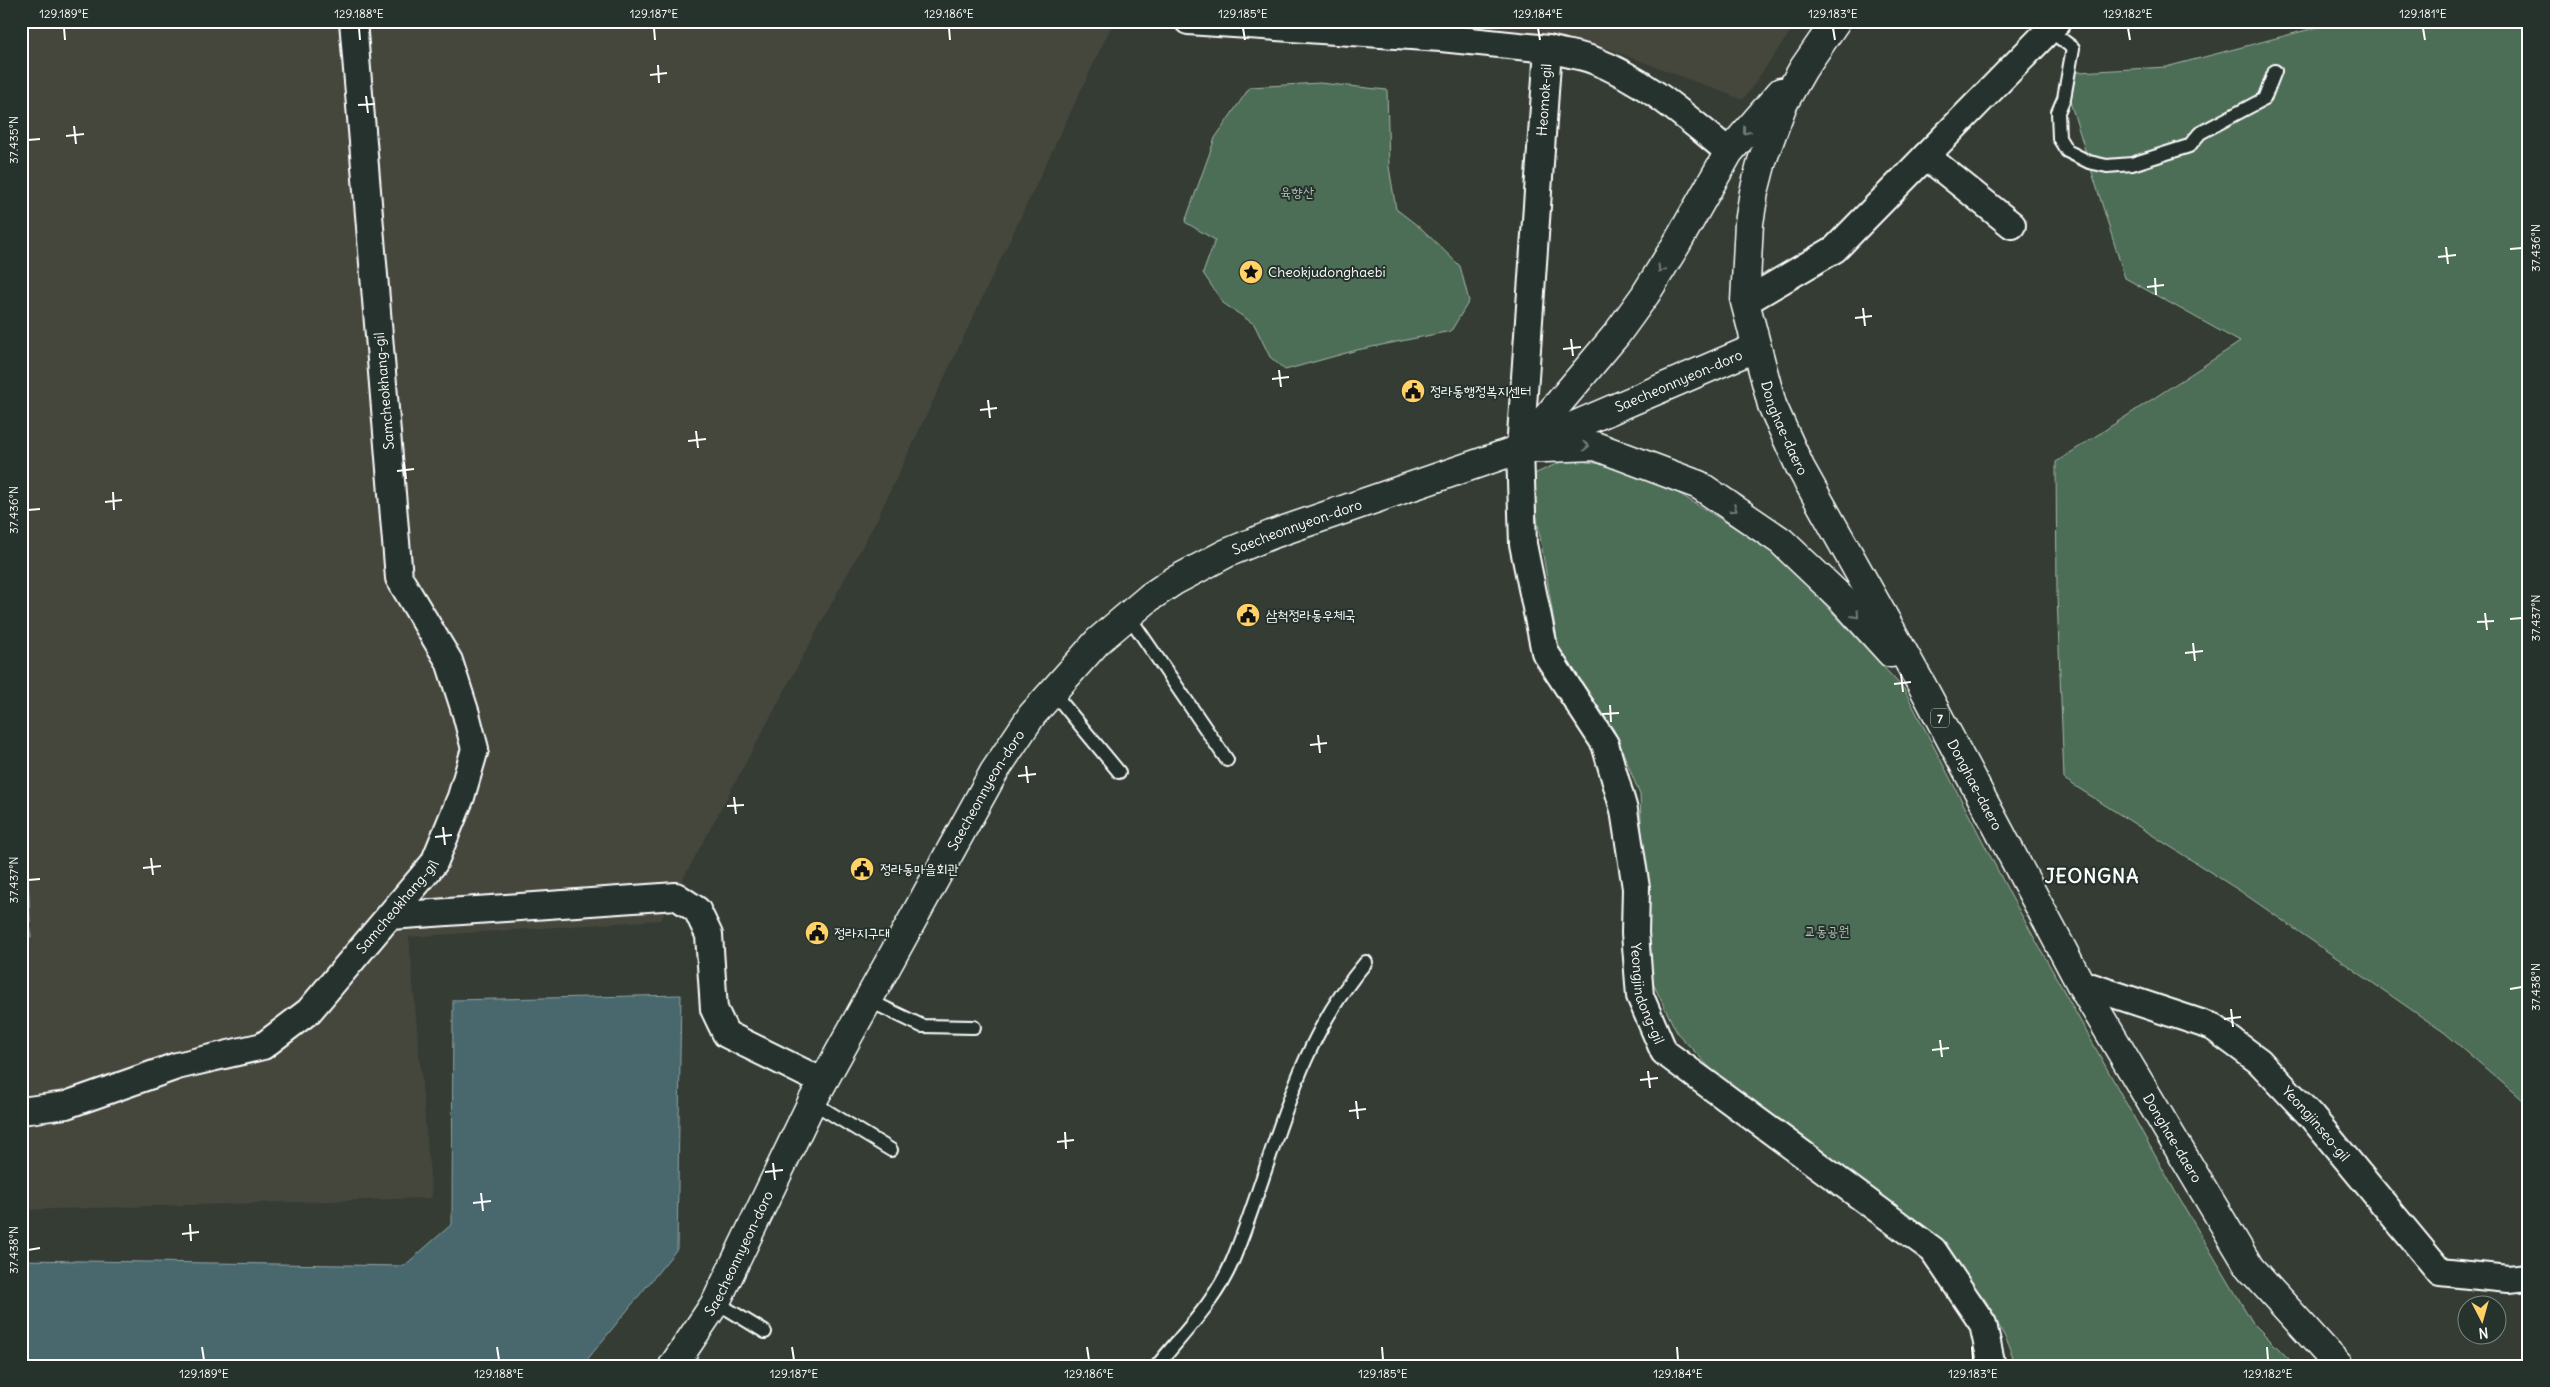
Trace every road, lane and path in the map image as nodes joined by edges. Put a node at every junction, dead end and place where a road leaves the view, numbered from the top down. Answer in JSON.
{"nodes":[{"id":1,"x":354,"y":21,"type":"edge"},
{"id":2,"x":1836,"y":21,"type":"edge"},
{"id":3,"x":1190,"y":22,"type":"edge"},
{"id":4,"x":2054,"y":26,"type":"edge"},
{"id":5,"x":1548,"y":49,"type":"junction"},
{"id":6,"x":1803,"y":69,"type":"junction"},
{"id":7,"x":2275,"y":71,"type":"dead end"},
{"id":8,"x":1729,"y":152,"type":"junction"},
{"id":9,"x":1926,"y":156,"type":"junction"},
{"id":10,"x":2012,"y":225,"type":"dead end"},
{"id":11,"x":1745,"y":302,"type":"junction"},
{"id":12,"x":1755,"y":348,"type":"junction"},
{"id":13,"x":1520,"y":449,"type":"junction"},
{"id":14,"x":1128,"y":615,"type":"junction"},
{"id":15,"x":1924,"y":689,"type":"junction"},
{"id":16,"x":1052,"y":691,"type":"junction"},
{"id":17,"x":1227,"y":760,"type":"dead end"},
{"id":18,"x":1119,"y":772,"type":"dead end"},
{"id":19,"x":390,"y":916,"type":"junction"},
{"id":20,"x":1366,"y":962,"type":"dead end"},
{"id":21,"x":2080,"y":983,"type":"junction"},
{"id":22,"x":870,"y":1001,"type":"junction"},
{"id":23,"x":974,"y":1027,"type":"dead end"},
{"id":24,"x":817,"y":1092,"type":"junction"},
{"id":25,"x":21,"y":1111,"type":"edge"},
{"id":26,"x":891,"y":1150,"type":"dead end"},
{"id":27,"x":2529,"y":1277,"type":"edge"},
{"id":28,"x":716,"y":1302,"type":"junction"},
{"id":29,"x":765,"y":1332,"type":"dead end"},
{"id":30,"x":673,"y":1366,"type":"edge"},
{"id":31,"x":1157,"y":1366,"type":"edge"},
{"id":32,"x":1992,"y":1366,"type":"edge"},
{"id":33,"x":2339,"y":1366,"type":"edge"}],
"edges":[{"from":1,"to":19,"type":"street","name":"Samcheokhang-gil"},
{"from":2,"to":6,"type":"main road","name":"Donghae-daero","number":"7"},
{"from":3,"to":5,"type":"street","name":"Heomok-gil"},
{"from":4,"to":7,"type":"lane"},
{"from":4,"to":9,"type":"street"},
{"from":5,"to":8,"type":"street"},
{"from":5,"to":13,"type":"street","name":"Heomok-gil"},
{"from":6,"to":8,"type":"main road","one_way":true},
{"from":6,"to":11,"type":"main road","name":"Donghae-daero","number":"7"},
{"from":8,"to":13,"type":"main road","one_way":true},
{"from":9,"to":10,"type":"street"},
{"from":9,"to":11,"type":"street"},
{"from":11,"to":12,"type":"main road","name":"Donghae-daero","number":"7"},
{"from":12,"to":13,"type":"main road","name":"Saecheonnyeon-doro"},
{"from":12,"to":15,"type":"main road","name":"Donghae-daero","number":"7"},
{"from":13,"to":14,"type":"main road","name":"Saecheonnyeon-doro"},
{"from":13,"to":15,"type":"main road","one_way":true},
{"from":13,"to":32,"type":"street","name":"Yeongjindong-gil"},
{"from":14,"to":16,"type":"main road","name":"Saecheonnyeon-doro"},
{"from":14,"to":17,"type":"lane"},
{"from":15,"to":21,"type":"main road","name":"Donghae-daero","number":"7"},
{"from":16,"to":18,"type":"lane"},
{"from":16,"to":22,"type":"main road","name":"Saecheonnyeon-doro"},
{"from":19,"to":24,"type":"street"},
{"from":19,"to":25,"type":"street","name":"Samcheokhang-gil"},
{"from":20,"to":31,"type":"lane"},
{"from":21,"to":27,"type":"street","name":"Yeongjinseo-gil"},
{"from":21,"to":33,"type":"main road","name":"Donghae-daero","number":"7"},
{"from":22,"to":23,"type":"lane"},
{"from":22,"to":24,"type":"main road","name":"Saecheonnyeon-doro"},
{"from":24,"to":26,"type":"lane"},
{"from":24,"to":28,"type":"main road","name":"Saecheonnyeon-doro"},
{"from":28,"to":29,"type":"lane"},
{"from":28,"to":30,"type":"main road","name":"Saecheonnyeon-doro"}]}
